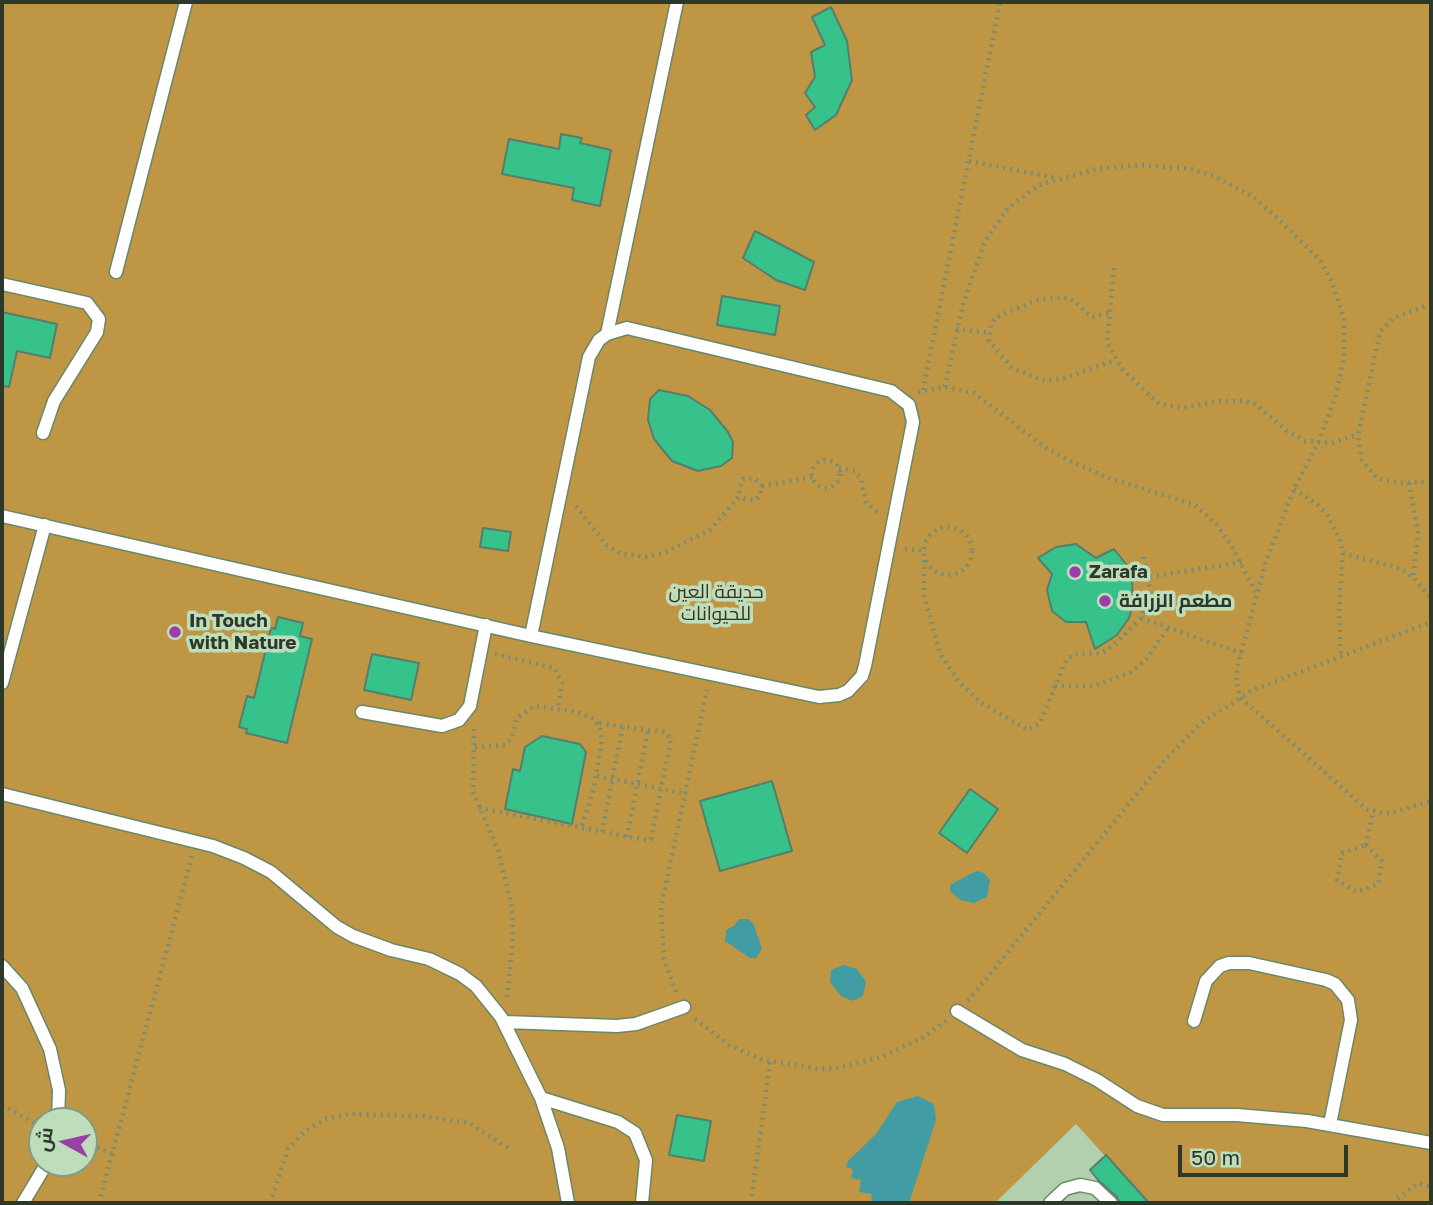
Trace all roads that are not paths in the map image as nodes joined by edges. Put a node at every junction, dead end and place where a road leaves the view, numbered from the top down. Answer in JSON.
{"nodes":[{"id":1,"x":186,"y":2,"type":"edge"},
{"id":2,"x":677,"y":2,"type":"edge"},
{"id":3,"x":116,"y":272,"type":"dead end"},
{"id":4,"x":2,"y":284,"type":"edge"},
{"id":5,"x":607,"y":334,"type":"junction"},
{"id":6,"x":43,"y":433,"type":"dead end"},
{"id":7,"x":2,"y":516,"type":"edge"},
{"id":8,"x":45,"y":525,"type":"junction"},
{"id":9,"x":486,"y":625,"type":"junction"},
{"id":10,"x":531,"y":636,"type":"junction"},
{"id":11,"x":2,"y":683,"type":"edge"},
{"id":12,"x":362,"y":712,"type":"dead end"},
{"id":13,"x":2,"y":794,"type":"edge"},
{"id":14,"x":2,"y":966,"type":"edge"},
{"id":15,"x":684,"y":1007,"type":"road end"},
{"id":16,"x":957,"y":1011,"type":"road end"},
{"id":17,"x":503,"y":1019,"type":"junction"},
{"id":18,"x":1194,"y":1021,"type":"dead end"},
{"id":19,"x":541,"y":1098,"type":"junction"},
{"id":20,"x":58,"y":1107,"type":"edge"},
{"id":21,"x":1330,"y":1124,"type":"junction"},
{"id":22,"x":1431,"y":1143,"type":"edge"},
{"id":23,"x":39,"y":1177,"type":"edge"},
{"id":24,"x":23,"y":1203,"type":"edge"},
{"id":25,"x":568,"y":1203,"type":"edge"},
{"id":26,"x":642,"y":1203,"type":"edge"},
{"id":27,"x":1050,"y":1203,"type":"edge"},
{"id":28,"x":1111,"y":1203,"type":"edge"}],
"edges":[{"from":1,"to":3,"type":"lane"},
{"from":2,"to":5,"type":"lane"},
{"from":4,"to":6,"type":"lane"},
{"from":5,"to":10,"type":"lane"},
{"from":5,"to":10,"type":"lane"},
{"from":7,"to":8,"type":"lane"},
{"from":8,"to":9,"type":"lane"},
{"from":8,"to":11,"type":"lane"},
{"from":9,"to":10,"type":"lane"},
{"from":9,"to":12,"type":"lane"},
{"from":13,"to":17,"type":"lane"},
{"from":14,"to":20,"type":"lane"},
{"from":15,"to":17,"type":"lane"},
{"from":16,"to":21,"type":"lane"},
{"from":17,"to":19,"type":"lane"},
{"from":18,"to":21,"type":"lane"},
{"from":19,"to":25,"type":"lane"},
{"from":19,"to":26,"type":"lane"},
{"from":21,"to":22,"type":"lane"},
{"from":23,"to":24,"type":"lane"},
{"from":27,"to":28,"type":"lane"}]}
